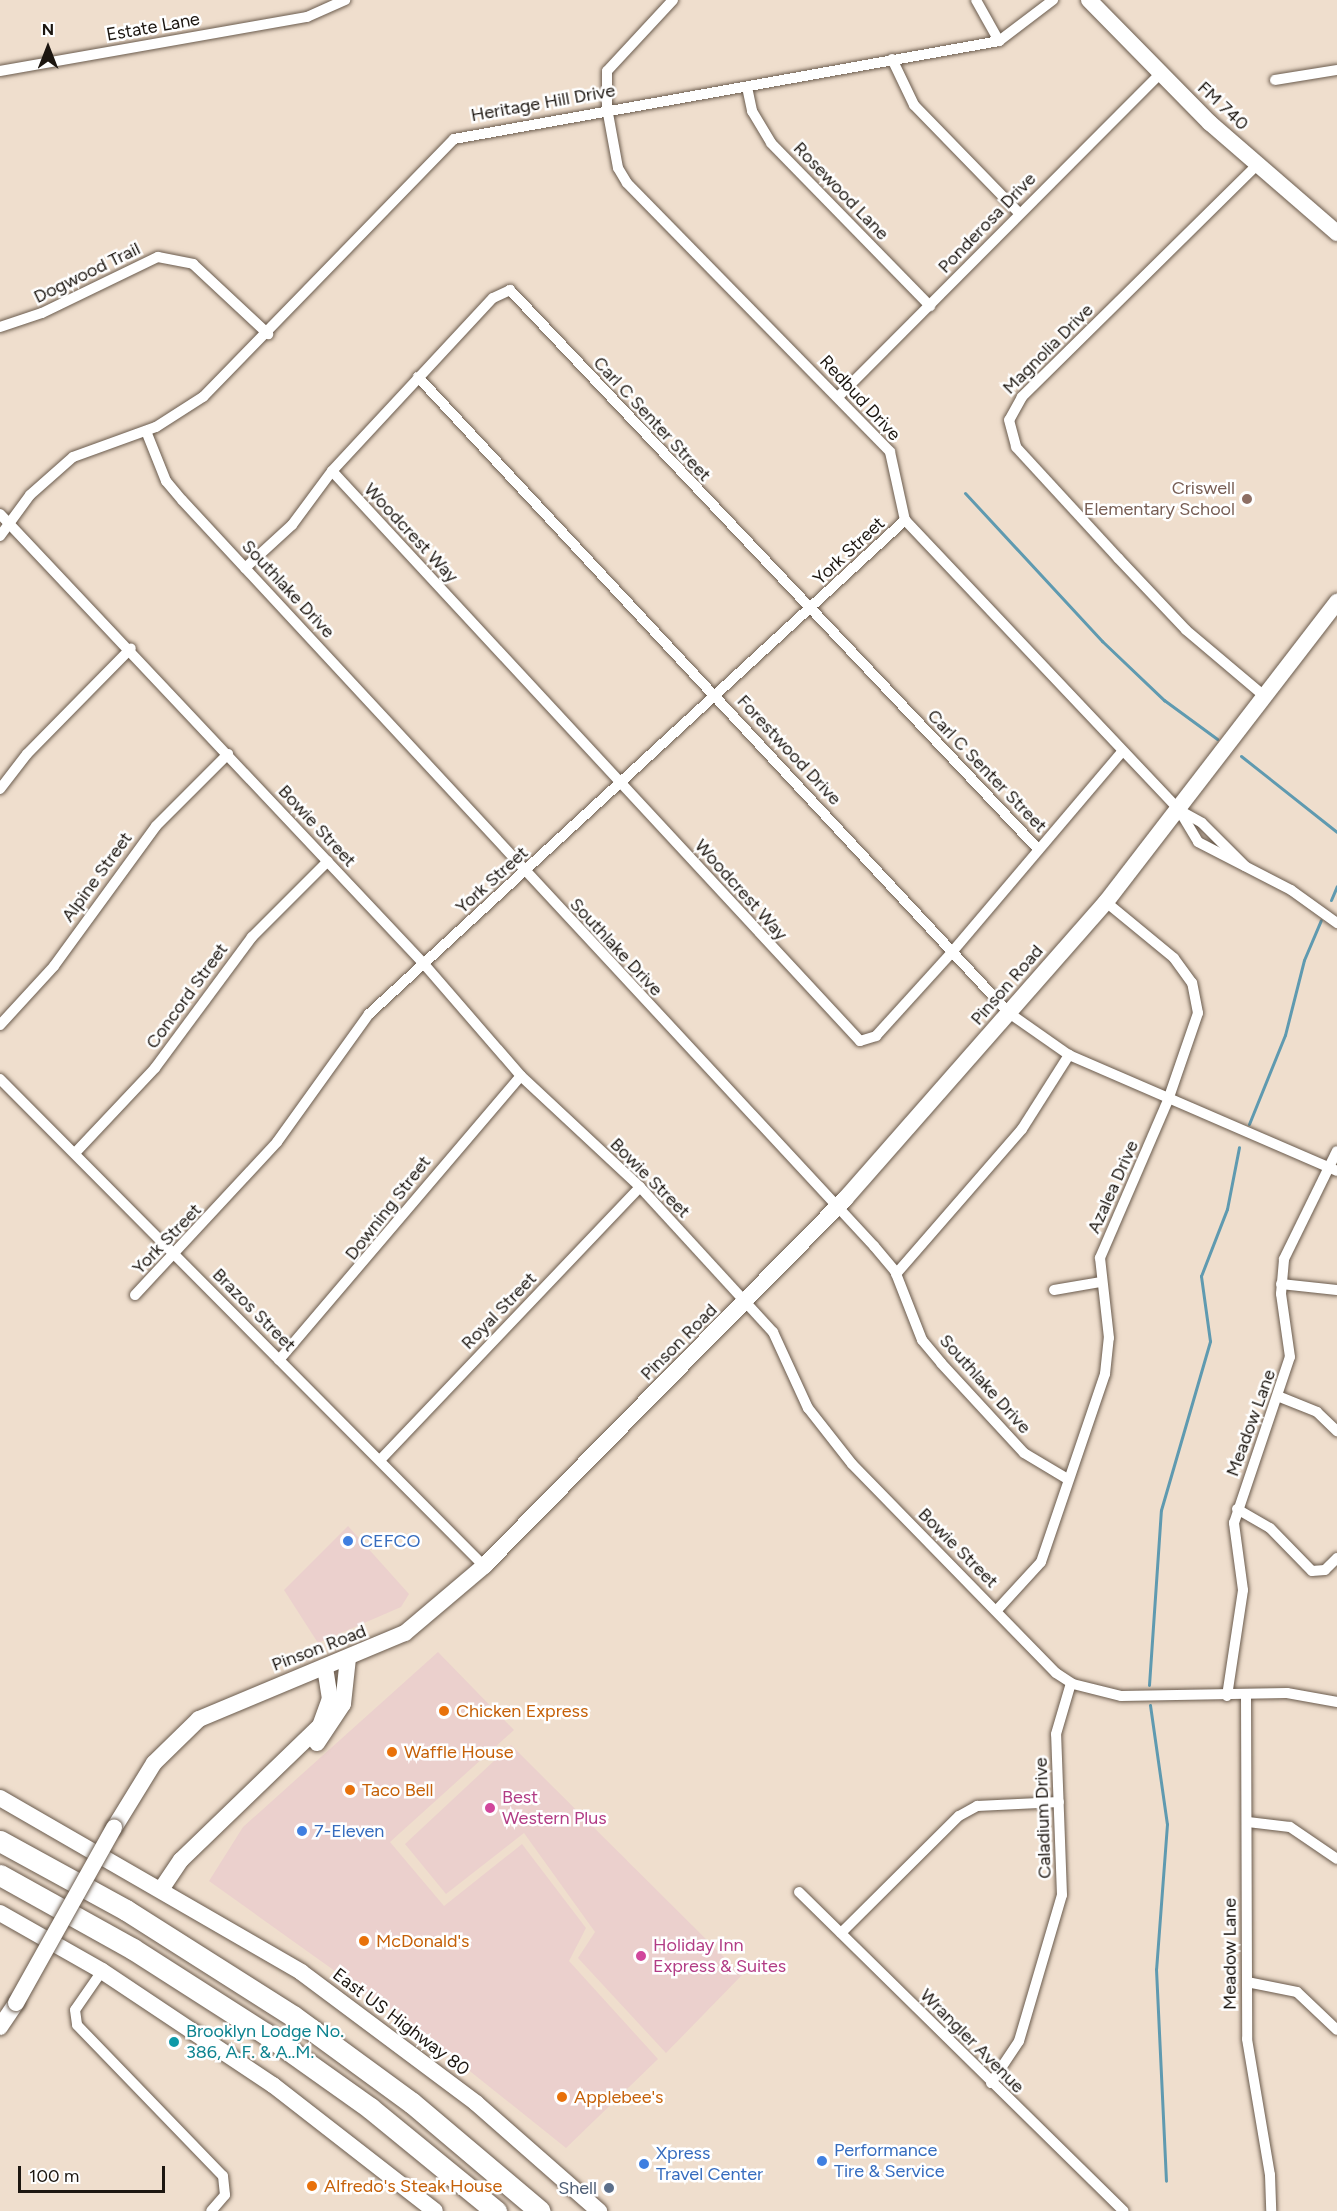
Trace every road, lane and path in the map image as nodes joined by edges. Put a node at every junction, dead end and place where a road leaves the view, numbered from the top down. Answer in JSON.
{"nodes":[{"id":1,"x":345,"y":0,"type":"edge"},
{"id":2,"x":673,"y":0,"type":"edge"},
{"id":3,"x":976,"y":0,"type":"edge"},
{"id":4,"x":1053,"y":0,"type":"edge"},
{"id":5,"x":1089,"y":0,"type":"edge"},
{"id":6,"x":999,"y":41,"type":"junction"},
{"id":7,"x":892,"y":59,"type":"junction"},
{"id":8,"x":1337,"y":70,"type":"edge"},
{"id":9,"x":0,"y":71,"type":"edge"},
{"id":10,"x":1161,"y":74,"type":"junction"},
{"id":11,"x":1275,"y":80,"type":"dead end"},
{"id":12,"x":747,"y":87,"type":"junction"},
{"id":13,"x":607,"y":108,"type":"junction"},
{"id":14,"x":1258,"y":164,"type":"junction"},
{"id":15,"x":1019,"y":213,"type":"junction"},
{"id":16,"x":1337,"y":233,"type":"edge"},
{"id":17,"x":930,"y":306,"type":"junction"},
{"id":18,"x":0,"y":327,"type":"edge"},
{"id":19,"x":268,"y":334,"type":"junction"},
{"id":20,"x":418,"y":377,"type":"junction"},
{"id":21,"x":838,"y":397,"type":"junction"},
{"id":22,"x":146,"y":431,"type":"junction"},
{"id":23,"x":332,"y":471,"type":"junction"},
{"id":24,"x":0,"y":514,"type":"edge"},
{"id":25,"x":905,"y":520,"type":"junction"},
{"id":26,"x":9,"y":522,"type":"junction"},
{"id":27,"x":0,"y":536,"type":"edge"},
{"id":28,"x":245,"y":568,"type":"junction"},
{"id":29,"x":1337,"y":602,"type":"edge"},
{"id":30,"x":810,"y":609,"type":"junction"},
{"id":31,"x":131,"y":648,"type":"junction"},
{"id":32,"x":1263,"y":695,"type":"junction"},
{"id":33,"x":715,"y":696,"type":"junction"},
{"id":34,"x":1122,"y":752,"type":"junction"},
{"id":35,"x":228,"y":754,"type":"junction"},
{"id":36,"x":623,"y":785,"type":"junction"},
{"id":37,"x":0,"y":789,"type":"edge"},
{"id":38,"x":1179,"y":810,"type":"junction"},
{"id":39,"x":1038,"y":849,"type":"junction"},
{"id":40,"x":328,"y":861,"type":"junction"},
{"id":41,"x":1245,"y":866,"type":"junction"},
{"id":42,"x":526,"y":872,"type":"junction"},
{"id":43,"x":1106,"y":902,"type":"junction"},
{"id":44,"x":1337,"y":923,"type":"edge"},
{"id":45,"x":953,"y":951,"type":"junction"},
{"id":46,"x":424,"y":964,"type":"junction"},
{"id":47,"x":1009,"y":1013,"type":"junction"},
{"id":48,"x":0,"y":1025,"type":"edge"},
{"id":49,"x":1069,"y":1055,"type":"junction"},
{"id":50,"x":521,"y":1076,"type":"junction"},
{"id":51,"x":0,"y":1079,"type":"edge"},
{"id":52,"x":1168,"y":1100,"type":"junction"},
{"id":53,"x":1337,"y":1151,"type":"edge"},
{"id":54,"x":75,"y":1153,"type":"junction"},
{"id":55,"x":1325,"y":1168,"type":"junction"},
{"id":56,"x":1337,"y":1170,"type":"edge"},
{"id":57,"x":640,"y":1187,"type":"junction"},
{"id":58,"x":838,"y":1208,"type":"junction"},
{"id":59,"x":176,"y":1256,"type":"junction"},
{"id":60,"x":896,"y":1274,"type":"junction"},
{"id":61,"x":1101,"y":1281,"type":"junction"},
{"id":62,"x":1281,"y":1284,"type":"junction"},
{"id":63,"x":1054,"y":1290,"type":"dead end"},
{"id":64,"x":1337,"y":1290,"type":"edge"},
{"id":65,"x":135,"y":1295,"type":"dead end"},
{"id":66,"x":745,"y":1304,"type":"junction"},
{"id":67,"x":279,"y":1360,"type":"junction"},
{"id":68,"x":1280,"y":1397,"type":"junction"},
{"id":69,"x":1337,"y":1431,"type":"edge"},
{"id":70,"x":382,"y":1458,"type":"junction"},
{"id":71,"x":1066,"y":1478,"type":"junction"},
{"id":72,"x":1237,"y":1509,"type":"junction"},
{"id":73,"x":1337,"y":1558,"type":"edge"},
{"id":74,"x":484,"y":1566,"type":"junction"},
{"id":75,"x":997,"y":1610,"type":"junction"},
{"id":76,"x":348,"y":1658,"type":"junction"},
{"id":77,"x":325,"y":1667,"type":"junction"},
{"id":78,"x":1071,"y":1683,"type":"junction"},
{"id":79,"x":1246,"y":1695,"type":"junction"},
{"id":80,"x":1227,"y":1696,"type":"junction"},
{"id":81,"x":1337,"y":1702,"type":"edge"},
{"id":82,"x":269,"y":1775,"type":"junction"},
{"id":83,"x":0,"y":1798,"type":"edge"},
{"id":84,"x":1059,"y":1802,"type":"junction"},
{"id":85,"x":1248,"y":1822,"type":"junction"},
{"id":86,"x":0,"y":1841,"type":"edge"},
{"id":87,"x":1337,"y":1859,"type":"edge"},
{"id":88,"x":0,"y":1875,"type":"edge"},
{"id":89,"x":162,"y":1888,"type":"junction"},
{"id":90,"x":799,"y":1892,"type":"dead end"},
{"id":91,"x":0,"y":1913,"type":"edge"},
{"id":92,"x":841,"y":1933,"type":"junction"},
{"id":93,"x":102,"y":1971,"type":"junction"},
{"id":94,"x":1247,"y":1982,"type":"junction"},
{"id":95,"x":0,"y":2027,"type":"edge"},
{"id":96,"x":1337,"y":2030,"type":"edge"},
{"id":97,"x":991,"y":2083,"type":"junction"},
{"id":98,"x":211,"y":2211,"type":"edge"},
{"id":99,"x":435,"y":2211,"type":"edge"},
{"id":100,"x":496,"y":2211,"type":"edge"},
{"id":101,"x":540,"y":2211,"type":"edge"},
{"id":102,"x":599,"y":2211,"type":"edge"},
{"id":103,"x":1124,"y":2211,"type":"edge"},
{"id":104,"x":1270,"y":2211,"type":"edge"}],
"edges":[{"from":1,"to":9,"type":"street","name":"Estate Lane"},
{"from":2,"to":13,"type":"street","name":"Redbud Drive"},
{"from":3,"to":6,"type":"street"},
{"from":4,"to":6,"type":"street","name":"Heritage Hill Drive"},
{"from":5,"to":10,"type":"main road","name":"FM 740","number":"FM 740"},
{"from":6,"to":7,"type":"street","name":"Heritage Hill Drive"},
{"from":7,"to":12,"type":"street","name":"Heritage Hill Drive"},
{"from":7,"to":15,"type":"street"},
{"from":8,"to":11,"type":"street"},
{"from":10,"to":14,"type":"main road","name":"FM 740","number":"FM 740"},
{"from":10,"to":15,"type":"street","name":"Ponderosa Drive"},
{"from":12,"to":13,"type":"street","name":"Heritage Hill Drive"},
{"from":12,"to":17,"type":"street","name":"Rosewood Lane"},
{"from":13,"to":19,"type":"street","name":"Heritage Hill Drive"},
{"from":13,"to":21,"type":"street","name":"Redbud Drive"},
{"from":14,"to":16,"type":"main road","name":"FM 740","number":"FM 740"},
{"from":14,"to":32,"type":"street","name":"Magnolia Drive"},
{"from":15,"to":17,"type":"street","name":"Ponderosa Drive"},
{"from":17,"to":21,"type":"street","name":"Ponderosa Drive"},
{"from":18,"to":19,"type":"street","name":"Dogwood Trail"},
{"from":19,"to":22,"type":"street","name":"Heritage Hill Drive"},
{"from":20,"to":23,"type":"street","name":"Carl C Senter Street"},
{"from":20,"to":30,"type":"street","name":"Carl C Senter Street"},
{"from":20,"to":33,"type":"street","name":"Forestwood Drive"},
{"from":21,"to":25,"type":"street","name":"Redbud Drive"},
{"from":22,"to":26,"type":"street","name":"Heritage Hill Drive"},
{"from":22,"to":28,"type":"street","name":"Southlake Drive"},
{"from":23,"to":28,"type":"street","name":"Carl C Senter Street"},
{"from":23,"to":36,"type":"street","name":"Woodcrest Way"},
{"from":24,"to":26,"type":"street","name":"Bowie Street"},
{"from":25,"to":30,"type":"street","name":"York Street"},
{"from":25,"to":34,"type":"street"},
{"from":26,"to":27,"type":"street","name":"Heritage Hill Drive"},
{"from":26,"to":31,"type":"street","name":"Bowie Street"},
{"from":28,"to":42,"type":"street","name":"Southlake Drive"},
{"from":29,"to":32,"type":"main road","name":"Pinson Road"},
{"from":30,"to":33,"type":"street","name":"York Street"},
{"from":30,"to":39,"type":"street","name":"Carl C Senter Street"},
{"from":31,"to":35,"type":"street","name":"Bowie Street"},
{"from":31,"to":37,"type":"street"},
{"from":32,"to":38,"type":"main road","name":"Pinson Road"},
{"from":33,"to":36,"type":"street","name":"York Street"},
{"from":33,"to":45,"type":"street","name":"Forestwood Drive"},
{"from":34,"to":38,"type":"street"},
{"from":34,"to":39,"type":"street","name":"Woodcrest Way"},
{"from":35,"to":40,"type":"street","name":"Bowie Street"},
{"from":35,"to":48,"type":"street","name":"Alpine Street"},
{"from":36,"to":42,"type":"street","name":"York Street"},
{"from":36,"to":45,"type":"street","name":"Woodcrest Way"},
{"from":38,"to":41,"type":"street"},
{"from":38,"to":41,"type":"street"},
{"from":38,"to":43,"type":"main road","name":"Pinson Road"},
{"from":39,"to":45,"type":"street","name":"Woodcrest Way"},
{"from":40,"to":46,"type":"street","name":"Bowie Street"},
{"from":40,"to":54,"type":"street","name":"Concord Street"},
{"from":41,"to":44,"type":"street"},
{"from":42,"to":46,"type":"street","name":"York Street"},
{"from":42,"to":58,"type":"street","name":"Southlake Drive"},
{"from":43,"to":47,"type":"main road","name":"Pinson Road"},
{"from":43,"to":52,"type":"street","name":"Azalea Drive"},
{"from":45,"to":47,"type":"street","name":"Forestwood Drive"},
{"from":46,"to":50,"type":"street","name":"Bowie Street"},
{"from":46,"to":59,"type":"street","name":"York Street"},
{"from":47,"to":49,"type":"street","name":"Forestwood Drive"},
{"from":47,"to":58,"type":"main road","name":"Pinson Road"},
{"from":49,"to":52,"type":"street","name":"Forestwood Drive"},
{"from":49,"to":60,"type":"street"},
{"from":50,"to":57,"type":"street","name":"Bowie Street"},
{"from":50,"to":67,"type":"street","name":"Downing Street"},
{"from":51,"to":54,"type":"street","name":"Brazos Street"},
{"from":52,"to":55,"type":"street","name":"Forestwood Drive"},
{"from":52,"to":61,"type":"street","name":"Azalea Drive"},
{"from":53,"to":55,"type":"street","name":"Meadow Lane"},
{"from":54,"to":59,"type":"street","name":"Brazos Street"},
{"from":55,"to":56,"type":"street","name":"Forestwood Drive"},
{"from":55,"to":62,"type":"street","name":"Meadow Lane"},
{"from":57,"to":66,"type":"street","name":"Bowie Street"},
{"from":57,"to":70,"type":"street","name":"Royal Street"},
{"from":58,"to":60,"type":"street","name":"Southlake Drive"},
{"from":58,"to":66,"type":"main road","name":"Pinson Road"},
{"from":59,"to":65,"type":"street","name":"York Street"},
{"from":59,"to":67,"type":"street","name":"Brazos Street"},
{"from":60,"to":71,"type":"street","name":"Southlake Drive"},
{"from":61,"to":63,"type":"street"},
{"from":61,"to":71,"type":"street","name":"Azalea Drive"},
{"from":62,"to":64,"type":"street"},
{"from":62,"to":68,"type":"street","name":"Meadow Lane"},
{"from":66,"to":74,"type":"main road","name":"Pinson Road"},
{"from":66,"to":75,"type":"street","name":"Bowie Street"},
{"from":67,"to":70,"type":"street","name":"Brazos Street"},
{"from":68,"to":69,"type":"street"},
{"from":68,"to":72,"type":"street","name":"Meadow Lane"},
{"from":70,"to":74,"type":"street","name":"Brazos Street"},
{"from":71,"to":75,"type":"street","name":"Azalea Drive"},
{"from":72,"to":73,"type":"street"},
{"from":72,"to":80,"type":"street","name":"Meadow Lane"},
{"from":74,"to":76,"type":"main road","name":"Pinson Road"},
{"from":75,"to":78,"type":"street","name":"Bowie Street"},
{"from":76,"to":77,"type":"main road","name":"Pinson Road"},
{"from":76,"to":82,"type":"main road"},
{"from":77,"to":82,"type":"main road"},
{"from":77,"to":95,"type":"main road","name":"Pinson Road","bridge":true},
{"from":78,"to":80,"type":"street","name":"Bowie Street"},
{"from":78,"to":84,"type":"street","name":"Caladium Drive"},
{"from":79,"to":80,"type":"street","name":"Bowie Street"},
{"from":79,"to":81,"type":"street","name":"Bowie Street"},
{"from":79,"to":85,"type":"street","name":"Meadow Lane"},
{"from":82,"to":89,"type":"main road"},
{"from":83,"to":89,"type":"main road","name":"East US Highway 80"},
{"from":84,"to":92,"type":"street"},
{"from":84,"to":97,"type":"street","name":"Caladium Drive"},
{"from":85,"to":87,"type":"street"},
{"from":85,"to":94,"type":"street","name":"Meadow Lane"},
{"from":86,"to":101,"type":"highway"},
{"from":88,"to":100,"type":"highway"},
{"from":89,"to":102,"type":"main road","name":"East US Highway 80"},
{"from":90,"to":92,"type":"street","name":"Wrangler Avenue"},
{"from":91,"to":93,"type":"main road"},
{"from":92,"to":97,"type":"street","name":"Wrangler Avenue"},
{"from":93,"to":98,"type":"street"},
{"from":93,"to":99,"type":"main road"},
{"from":94,"to":96,"type":"street"},
{"from":94,"to":104,"type":"street","name":"Meadow Lane"},
{"from":97,"to":103,"type":"street","name":"Wrangler Avenue"}]}
